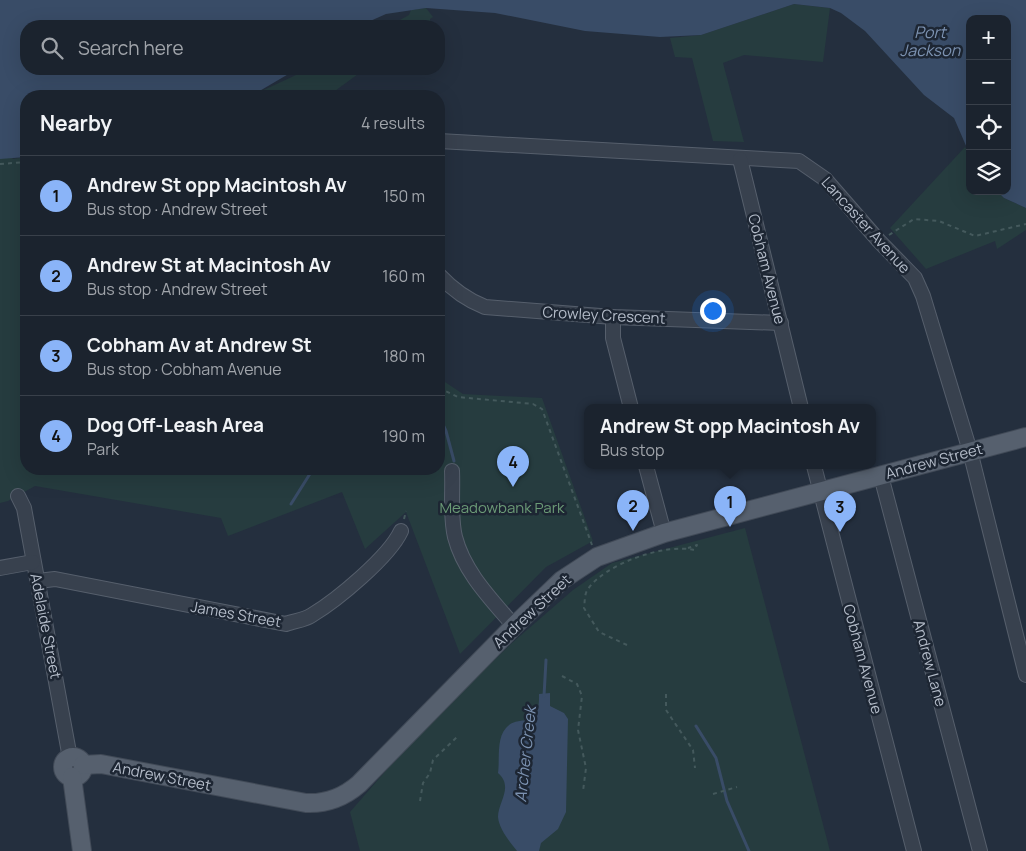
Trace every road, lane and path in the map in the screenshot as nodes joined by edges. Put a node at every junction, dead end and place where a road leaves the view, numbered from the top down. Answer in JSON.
{"nodes":[{"id":1,"x":445,"y":141,"type":"edge"},
{"id":2,"x":740,"y":159,"type":"junction"},
{"id":3,"x":20,"y":162,"type":"edge"},
{"id":4,"x":0,"y":164,"type":"edge"},
{"id":5,"x":1026,"y":224,"type":"edge"},
{"id":6,"x":879,"y":241,"type":"junction"},
{"id":7,"x":445,"y":282,"type":"edge"},
{"id":8,"x":613,"y":317,"type":"junction"},
{"id":9,"x":781,"y":323,"type":"junction"},
{"id":10,"x":445,"y":391,"type":"edge"},
{"id":11,"x":630,"y":404,"type":"edge"},
{"id":12,"x":799,"y":404,"type":"edge"},
{"id":13,"x":1026,"y":437,"type":"edge"},
{"id":14,"x":970,"y":451,"type":"junction"},
{"id":15,"x":647,"y":469,"type":"edge"},
{"id":16,"x":815,"y":469,"type":"edge"},
{"id":17,"x":452,"y":471,"type":"dead end"},
{"id":18,"x":881,"y":476,"type":"junction"},
{"id":19,"x":820,"y":492,"type":"junction"},
{"id":20,"x":18,"y":496,"type":"dead end"},
{"id":21,"x":401,"y":532,"type":"dead end"},
{"id":22,"x":664,"y":533,"type":"junction"},
{"id":23,"x":688,"y":548,"type":"dead end"},
{"id":24,"x":597,"y":557,"type":"junction"},
{"id":25,"x":33,"y":562,"type":"junction"},
{"id":26,"x":0,"y":568,"type":"edge"},
{"id":27,"x":38,"y":581,"type":"junction"},
{"id":28,"x":514,"y":626,"type":"junction"},
{"id":29,"x":627,"y":646,"type":"dead end"},
{"id":30,"x":1026,"y":675,"type":"edge"},
{"id":31,"x":562,"y":676,"type":"dead end"},
{"id":32,"x":666,"y":694,"type":"dead end"},
{"id":33,"x":458,"y":736,"type":"dead end"},
{"id":34,"x":75,"y":767,"type":"junction"},
{"id":35,"x":695,"y":768,"type":"dead end"},
{"id":36,"x":736,"y":787,"type":"dead end"},
{"id":37,"x":583,"y":791,"type":"dead end"},
{"id":38,"x":713,"y":794,"type":"dead end"},
{"id":39,"x":420,"y":801,"type":"dead end"},
{"id":40,"x":82,"y":851,"type":"edge"},
{"id":41,"x":914,"y":851,"type":"edge"},
{"id":42,"x":980,"y":851,"type":"edge"}],
"edges":[{"from":1,"to":2,"type":"street","name":"Lancaster Avenue"},
{"from":2,"to":6,"type":"street","name":"Lancaster Avenue"},
{"from":2,"to":9,"type":"street","name":"Cobham Avenue"},
{"from":3,"to":4,"type":"path"},
{"from":5,"to":6,"type":"path"},
{"from":6,"to":14,"type":"street","name":"Lancaster Avenue"},
{"from":7,"to":8,"type":"street","name":"Crowley Crescent"},
{"from":8,"to":9,"type":"street","name":"Crowley Crescent"},
{"from":8,"to":11,"type":"street"},
{"from":9,"to":12,"type":"street","name":"Cobham Avenue"},
{"from":10,"to":24,"type":"path"},
{"from":13,"to":14,"type":"main road","name":"Andrew Street"},
{"from":14,"to":18,"type":"main road","name":"Andrew Street"},
{"from":14,"to":30,"type":"street","name":"Lancaster Avenue"},
{"from":15,"to":22,"type":"street"},
{"from":16,"to":19,"type":"street","name":"Cobham Avenue"},
{"from":17,"to":28,"type":"street"},
{"from":18,"to":19,"type":"main road","name":"Andrew Street"},
{"from":18,"to":42,"type":"street","name":"Andrew Lane"},
{"from":19,"to":22,"type":"main road","name":"Andrew Street"},
{"from":19,"to":41,"type":"street","name":"Cobham Avenue"},
{"from":20,"to":25,"type":"street","name":"Adelaide Street"},
{"from":21,"to":27,"type":"street","name":"James Street"},
{"from":22,"to":24,"type":"main road","name":"Andrew Street"},
{"from":23,"to":29,"type":"path"},
{"from":24,"to":28,"type":"main road","name":"Andrew Street"},
{"from":25,"to":26,"type":"street"},
{"from":25,"to":27,"type":"street","name":"Adelaide Street"},
{"from":27,"to":34,"type":"street","name":"Adelaide Street"},
{"from":28,"to":34,"type":"main road","name":"Andrew Street"},
{"from":31,"to":37,"type":"path"},
{"from":32,"to":35,"type":"path"},
{"from":33,"to":39,"type":"path"},
{"from":34,"to":40,"type":"main road","name":"Adelaide Street"},
{"from":36,"to":38,"type":"path"}]}
